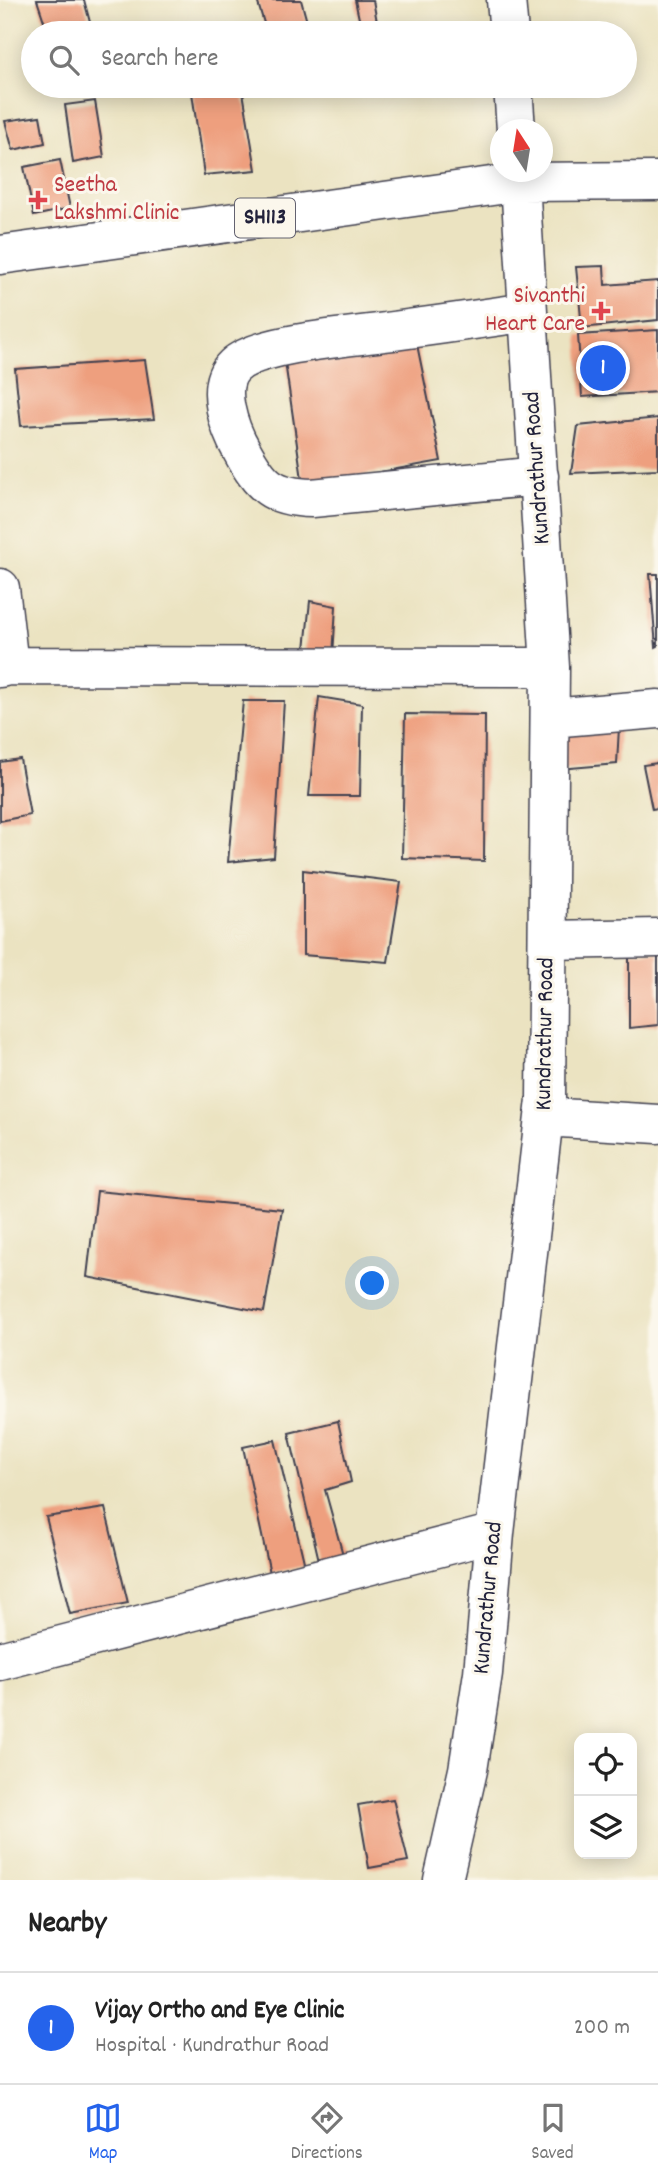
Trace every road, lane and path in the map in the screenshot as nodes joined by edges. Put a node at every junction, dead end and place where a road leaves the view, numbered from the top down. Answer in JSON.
{"nodes":[{"id":1,"x":506,"y":0,"type":"edge"},
{"id":2,"x":508,"y":21,"type":"edge"},
{"id":3,"x":514,"y":98,"type":"edge"},
{"id":4,"x":515,"y":119,"type":"edge"},
{"id":5,"x":553,"y":178,"type":"edge"},
{"id":6,"x":658,"y":181,"type":"edge"},
{"id":7,"x":490,"y":182,"type":"edge"},
{"id":8,"x":520,"y":182,"type":"edge"},
{"id":9,"x":0,"y":255,"type":"edge"},
{"id":10,"x":528,"y":312,"type":"junction"},
{"id":11,"x":539,"y":476,"type":"junction"},
{"id":12,"x":0,"y":588,"type":"edge"},
{"id":13,"x":5,"y":667,"type":"edge"},
{"id":14,"x":550,"y":667,"type":"junction"},
{"id":15,"x":658,"y":709,"type":"edge"},
{"id":16,"x":550,"y":718,"type":"junction"},
{"id":17,"x":658,"y":938,"type":"edge"},
{"id":18,"x":548,"y":940,"type":"junction"},
{"id":19,"x":544,"y":1117,"type":"junction"},
{"id":20,"x":658,"y":1124,"type":"edge"},
{"id":21,"x":495,"y":1533,"type":"junction"},
{"id":22,"x":0,"y":1661,"type":"edge"},
{"id":23,"x":443,"y":1880,"type":"edge"}],
"edges":[{"from":1,"to":2,"type":"street"},
{"from":3,"to":4,"type":"street"},
{"from":5,"to":6,"type":"street"},
{"from":7,"to":9,"type":"street","number":"SH113"},
{"from":8,"to":10,"type":"street","name":"Kundrathur Road"},
{"from":10,"to":11,"type":"street","name":"Kundrathur Road"},
{"from":10,"to":11,"type":"street"},
{"from":11,"to":14,"type":"street","name":"Kundrathur Road"},
{"from":12,"to":13,"type":"street"},
{"from":13,"to":14,"type":"street"},
{"from":14,"to":16,"type":"street","name":"Kundrathur Road"},
{"from":15,"to":16,"type":"street"},
{"from":16,"to":18,"type":"street","name":"Kundrathur Road"},
{"from":17,"to":18,"type":"street"},
{"from":18,"to":19,"type":"street","name":"Kundrathur Road"},
{"from":19,"to":20,"type":"street"},
{"from":19,"to":21,"type":"street","name":"Kundrathur Road"},
{"from":21,"to":22,"type":"street"},
{"from":21,"to":23,"type":"street","name":"Kundrathur Road"}]}
